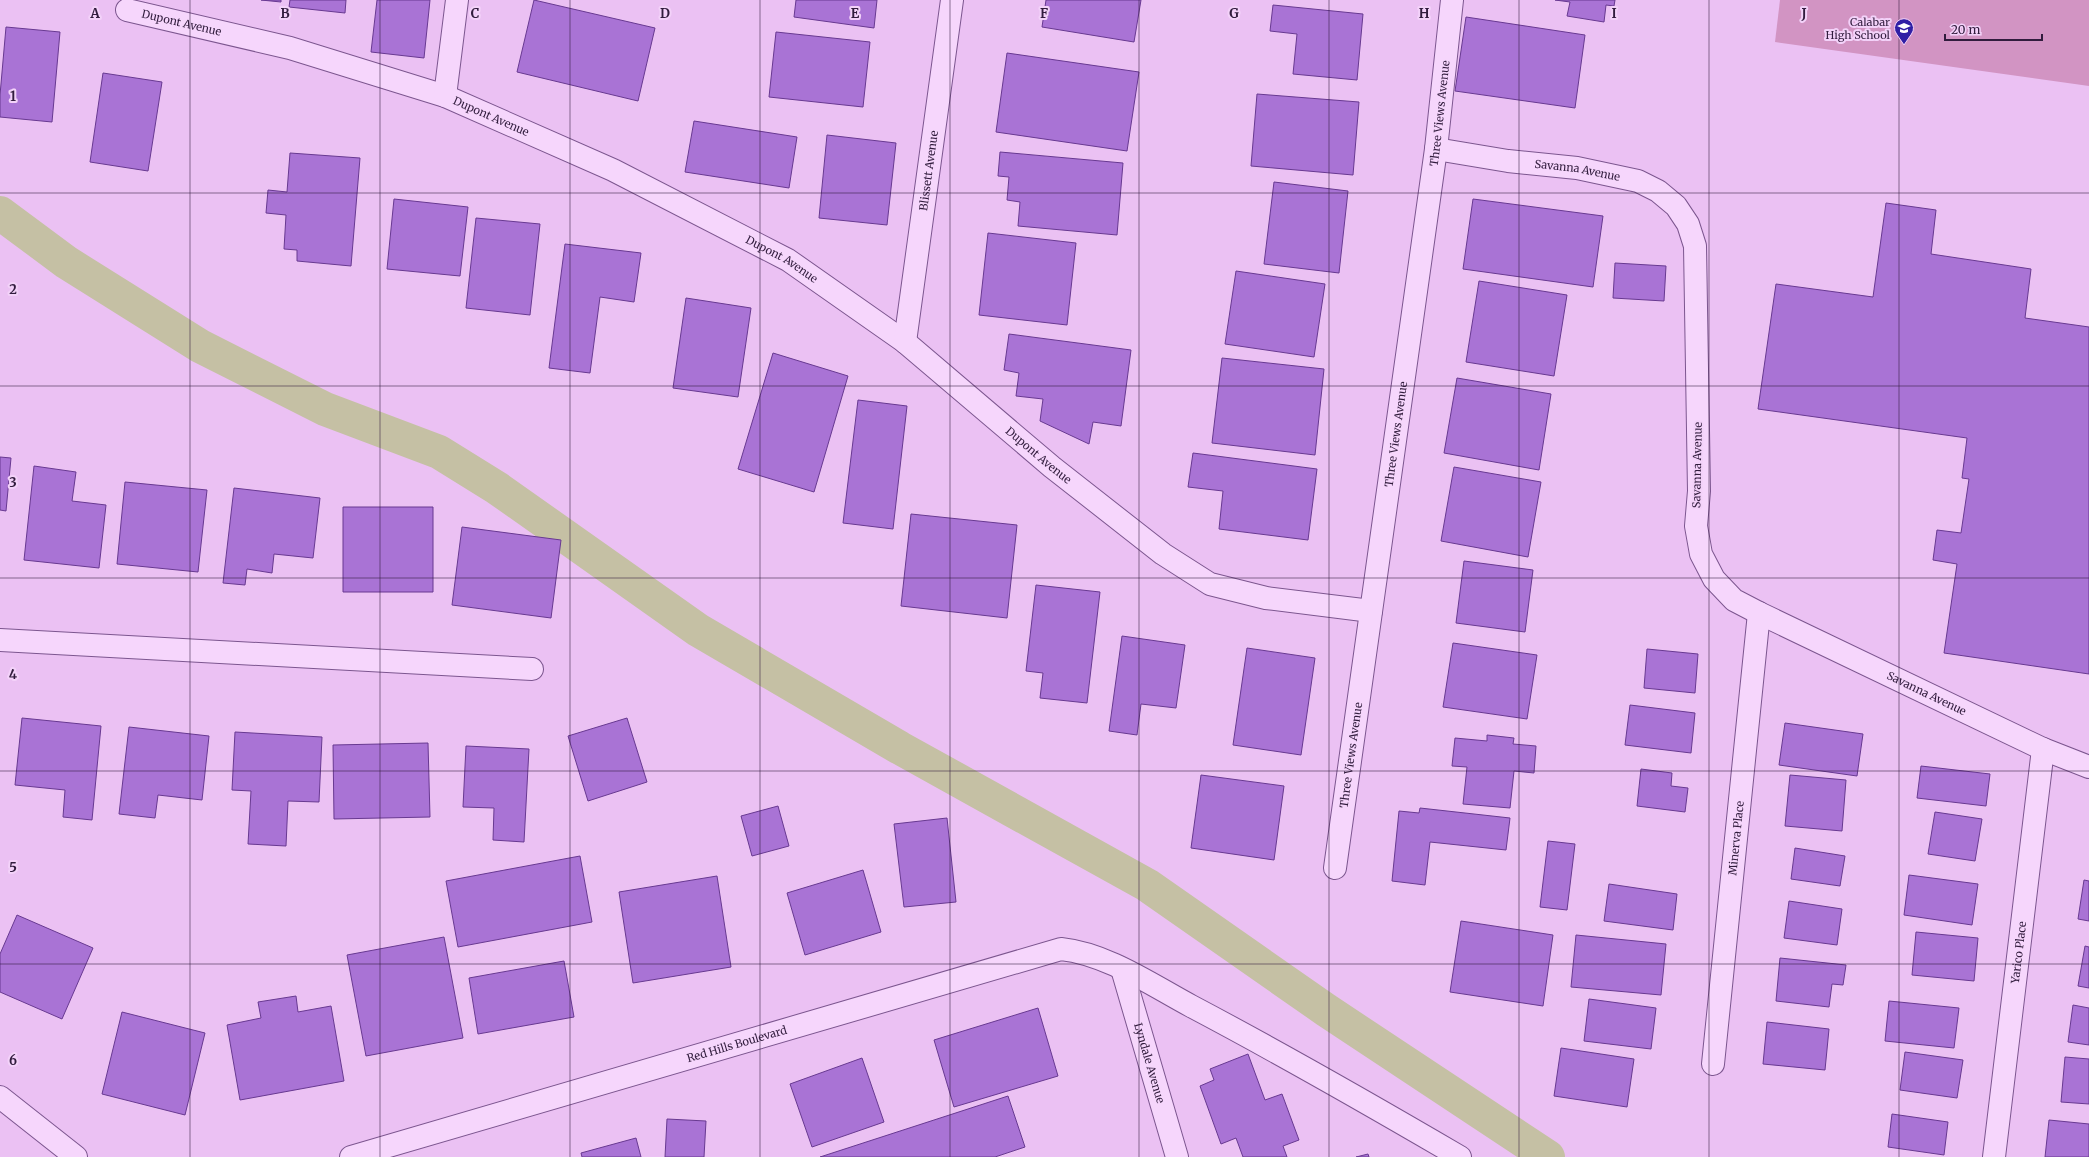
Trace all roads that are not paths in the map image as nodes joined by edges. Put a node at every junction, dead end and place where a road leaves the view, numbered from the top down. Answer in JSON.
{"nodes":[{"id":1,"x":457,"y":0,"type":"edge"},
{"id":2,"x":952,"y":0,"type":"edge"},
{"id":3,"x":1452,"y":0,"type":"edge"},
{"id":4,"x":127,"y":10,"type":"dead end"},
{"id":5,"x":444,"y":96,"type":"junction"},
{"id":6,"x":1436,"y":149,"type":"junction"},
{"id":7,"x":905,"y":342,"type":"junction"},
{"id":8,"x":1372,"y":611,"type":"junction"},
{"id":9,"x":1759,"y":613,"type":"junction"},
{"id":10,"x":0,"y":640,"type":"edge"},
{"id":11,"x":532,"y":669,"type":"dead end"},
{"id":12,"x":2043,"y":749,"type":"junction"},
{"id":13,"x":2089,"y":766,"type":"edge"},
{"id":14,"x":1334,"y":868,"type":"dead end"},
{"id":15,"x":1122,"y":969,"type":"junction"},
{"id":16,"x":1713,"y":1064,"type":"dead end"},
{"id":17,"x":0,"y":1097,"type":"edge"},
{"id":18,"x":76,"y":1157,"type":"edge"},
{"id":19,"x":350,"y":1157,"type":"edge"},
{"id":20,"x":1177,"y":1157,"type":"edge"},
{"id":21,"x":1460,"y":1157,"type":"edge"},
{"id":22,"x":1994,"y":1157,"type":"edge"}],
"edges":[{"from":1,"to":5,"type":"street"},
{"from":2,"to":7,"type":"street","name":"Blissett Avenue"},
{"from":3,"to":6,"type":"street","name":"Three Views Avenue"},
{"from":4,"to":5,"type":"street","name":"Dupont Avenue"},
{"from":5,"to":7,"type":"street","name":"Dupont Avenue"},
{"from":6,"to":8,"type":"street","name":"Three Views Avenue"},
{"from":6,"to":9,"type":"street","name":"Savanna Avenue"},
{"from":7,"to":8,"type":"street","name":"Dupont Avenue"},
{"from":8,"to":14,"type":"street","name":"Three Views Avenue"},
{"from":9,"to":12,"type":"street","name":"Savanna Avenue"},
{"from":9,"to":16,"type":"street","name":"Minerva Place"},
{"from":10,"to":11,"type":"street"},
{"from":12,"to":13,"type":"street","name":"Savanna Avenue"},
{"from":12,"to":22,"type":"street","name":"Yarico Place"},
{"from":15,"to":19,"type":"street","name":"Red Hills Boulevard"},
{"from":15,"to":20,"type":"street","name":"Lyndale Avenue"},
{"from":15,"to":21,"type":"street","name":"Red Hills Boulevard"},
{"from":17,"to":18,"type":"street"}]}
